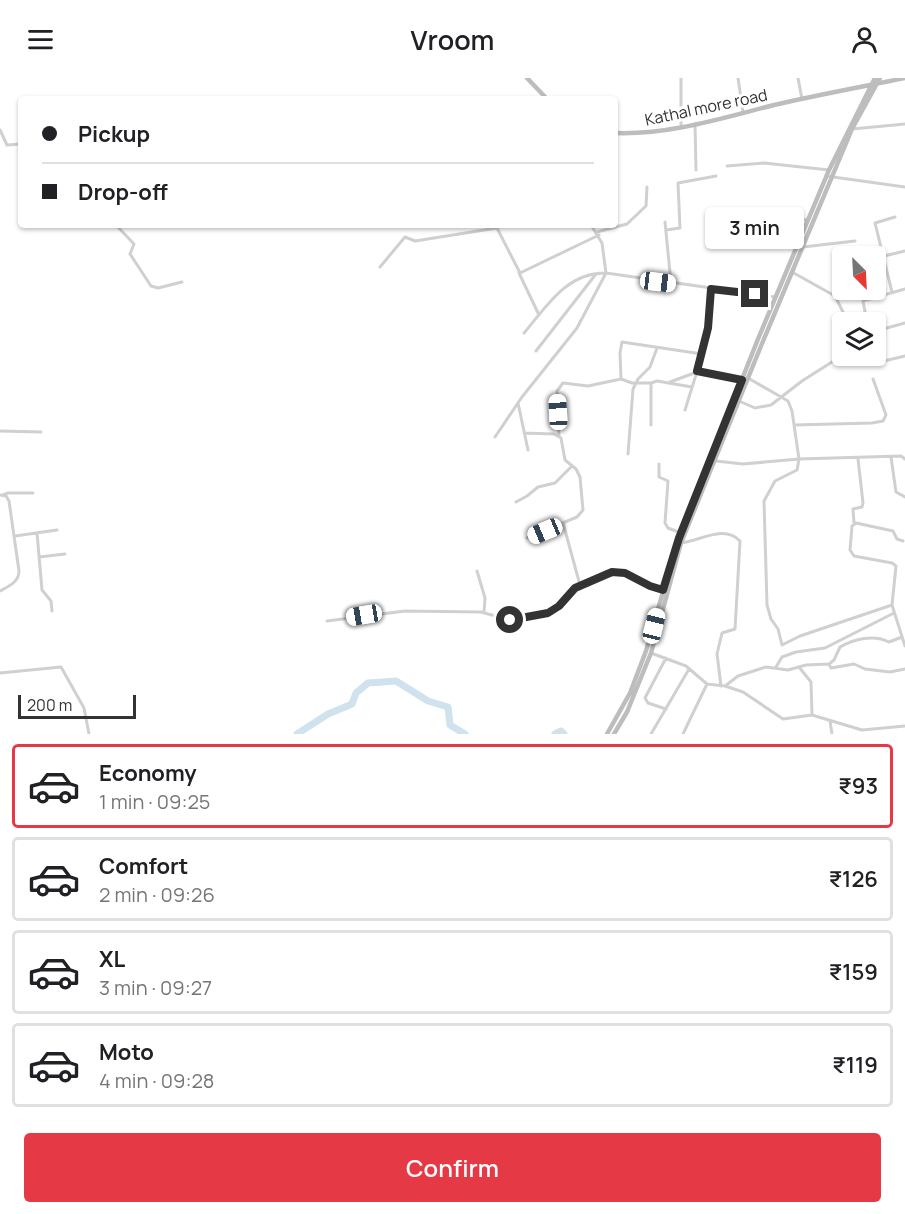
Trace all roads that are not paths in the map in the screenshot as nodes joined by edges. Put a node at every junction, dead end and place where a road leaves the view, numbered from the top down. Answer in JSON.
{"nodes":[{"id":1,"x":527,"y":78,"type":"edge"},
{"id":2,"x":681,"y":78,"type":"edge"},
{"id":3,"x":738,"y":78,"type":"edge"},
{"id":4,"x":798,"y":78,"type":"edge"},
{"id":5,"x":875,"y":78,"type":"edge"},
{"id":6,"x":880,"y":78,"type":"edge"},
{"id":7,"x":905,"y":78,"type":"edge"},
{"id":8,"x":873,"y":86,"type":"junction"},
{"id":9,"x":545,"y":96,"type":"edge"},
{"id":10,"x":802,"y":99,"type":"junction"},
{"id":11,"x":743,"y":112,"type":"junction"},
{"id":12,"x":695,"y":124,"type":"junction"},
{"id":13,"x":905,"y":124,"type":"edge"},
{"id":14,"x":681,"y":127,"type":"junction"},
{"id":15,"x":852,"y":129,"type":"junction"},
{"id":16,"x":0,"y":130,"type":"edge"},
{"id":17,"x":618,"y":133,"type":"edge"},
{"id":18,"x":18,"y":144,"type":"edge"},
{"id":19,"x":727,"y":166,"type":"dead end"},
{"id":20,"x":696,"y":170,"type":"dead end"},
{"id":21,"x":829,"y":174,"type":"junction"},
{"id":22,"x":716,"y":176,"type":"dead end"},
{"id":23,"x":647,"y":187,"type":"dead end"},
{"id":24,"x":905,"y":187,"type":"edge"},
{"id":25,"x":778,"y":210,"type":"dead end"},
{"id":26,"x":895,"y":217,"type":"dead end"},
{"id":27,"x":808,"y":221,"type":"junction"},
{"id":28,"x":665,"y":222,"type":"dead end"},
{"id":29,"x":618,"y":226,"type":"edge"},
{"id":30,"x":493,"y":228,"type":"edge"},
{"id":31,"x":499,"y":228,"type":"edge"},
{"id":32,"x":593,"y":228,"type":"edge"},
{"id":33,"x":614,"y":228,"type":"edge"},
{"id":34,"x":120,"y":229,"type":"edge"},
{"id":35,"x":666,"y":230,"type":"junction"},
{"id":36,"x":598,"y":234,"type":"junction"},
{"id":37,"x":855,"y":241,"type":"dead end"},
{"id":38,"x":880,"y":246,"type":"edge"},
{"id":39,"x":802,"y":247,"type":"junction"},
{"id":40,"x":905,"y":251,"type":"edge"},
{"id":41,"x":886,"y":255,"type":"edge"},
{"id":42,"x":380,"y":267,"type":"dead end"},
{"id":43,"x":886,"y":268,"type":"edge"},
{"id":44,"x":518,"y":272,"type":"junction"},
{"id":45,"x":792,"y":272,"type":"junction"},
{"id":46,"x":597,"y":273,"type":"junction"},
{"id":47,"x":606,"y":273,"type":"junction"},
{"id":48,"x":182,"y":282,"type":"dead end"},
{"id":49,"x":671,"y":283,"type":"junction"},
{"id":50,"x":711,"y":289,"type":"junction"},
{"id":51,"x":905,"y":290,"type":"edge"},
{"id":52,"x":892,"y":292,"type":"junction"},
{"id":53,"x":777,"y":297,"type":"junction"},
{"id":54,"x":843,"y":312,"type":"edge"},
{"id":55,"x":865,"y":312,"type":"edge"},
{"id":56,"x":539,"y":315,"type":"junction"},
{"id":57,"x":905,"y":323,"type":"edge"},
{"id":58,"x":886,"y":328,"type":"edge"},
{"id":59,"x":524,"y":333,"type":"dead end"},
{"id":60,"x":657,"y":348,"type":"junction"},
{"id":61,"x":536,"y":351,"type":"dead end"},
{"id":62,"x":702,"y":354,"type":"junction"},
{"id":63,"x":905,"y":356,"type":"edge"},
{"id":64,"x":886,"y":361,"type":"edge"},
{"id":65,"x":832,"y":362,"type":"edge"},
{"id":66,"x":697,"y":371,"type":"junction"},
{"id":67,"x":748,"y":378,"type":"junction"},
{"id":68,"x":621,"y":379,"type":"junction"},
{"id":69,"x":873,"y":379,"type":"dead end"},
{"id":70,"x":742,"y":380,"type":"junction"},
{"id":71,"x":636,"y":382,"type":"junction"},
{"id":72,"x":651,"y":383,"type":"junction"},
{"id":73,"x":668,"y":383,"type":"junction"},
{"id":74,"x":692,"y":387,"type":"junction"},
{"id":75,"x":783,"y":397,"type":"junction"},
{"id":76,"x":739,"y":401,"type":"junction"},
{"id":77,"x":518,"y":404,"type":"junction"},
{"id":78,"x":685,"y":410,"type":"dead end"},
{"id":79,"x":651,"y":425,"type":"dead end"},
{"id":80,"x":794,"y":425,"type":"junction"},
{"id":81,"x":0,"y":431,"type":"edge"},
{"id":82,"x":42,"y":432,"type":"dead end"},
{"id":83,"x":524,"y":433,"type":"junction"},
{"id":84,"x":559,"y":436,"type":"junction"},
{"id":85,"x":495,"y":437,"type":"dead end"},
{"id":86,"x":528,"y":450,"type":"dead end"},
{"id":87,"x":628,"y":454,"type":"dead end"},
{"id":88,"x":891,"y":457,"type":"junction"},
{"id":89,"x":799,"y":459,"type":"junction"},
{"id":90,"x":858,"y":459,"type":"junction"},
{"id":91,"x":905,"y":459,"type":"edge"},
{"id":92,"x":716,"y":460,"type":"junction"},
{"id":93,"x":659,"y":465,"type":"dead end"},
{"id":94,"x":572,"y":466,"type":"junction"},
{"id":95,"x":33,"y":494,"type":"dead end"},
{"id":96,"x":2,"y":495,"type":"edge"},
{"id":97,"x":905,"y":497,"type":"edge"},
{"id":98,"x":516,"y":502,"type":"dead end"},
{"id":99,"x":563,"y":523,"type":"junction"},
{"id":100,"x":854,"y":523,"type":"junction"},
{"id":101,"x":57,"y":530,"type":"dead end"},
{"id":102,"x":36,"y":533,"type":"junction"},
{"id":103,"x":681,"y":533,"type":"junction"},
{"id":104,"x":14,"y":536,"type":"junction"},
{"id":105,"x":527,"y":538,"type":"dead end"},
{"id":106,"x":903,"y":541,"type":"dead end"},
{"id":107,"x":681,"y":543,"type":"junction"},
{"id":108,"x":64,"y":554,"type":"dead end"},
{"id":109,"x":39,"y":557,"type":"junction"},
{"id":110,"x":477,"y":572,"type":"dead end"},
{"id":111,"x":580,"y":585,"type":"junction"},
{"id":112,"x":663,"y":590,"type":"junction"},
{"id":113,"x":0,"y":591,"type":"edge"},
{"id":114,"x":892,"y":605,"type":"junction"},
{"id":115,"x":52,"y":611,"type":"dead end"},
{"id":116,"x":484,"y":613,"type":"junction"},
{"id":117,"x":894,"y":614,"type":"junction"},
{"id":118,"x":327,"y":621,"type":"dead end"},
{"id":119,"x":902,"y":637,"type":"junction"},
{"id":120,"x":905,"y":646,"type":"edge"},
{"id":121,"x":651,"y":653,"type":"junction"},
{"id":122,"x":666,"y":658,"type":"junction"},
{"id":123,"x":829,"y":664,"type":"junction"},
{"id":124,"x":776,"y":667,"type":"junction"},
{"id":125,"x":799,"y":667,"type":"junction"},
{"id":126,"x":689,"y":669,"type":"junction"},
{"id":127,"x":905,"y":669,"type":"edge"},
{"id":128,"x":0,"y":673,"type":"edge"},
{"id":129,"x":707,"y":684,"type":"junction"},
{"id":130,"x":723,"y":686,"type":"junction"},
{"id":131,"x":666,"y":709,"type":"junction"},
{"id":132,"x":812,"y":715,"type":"junction"},
{"id":133,"x":830,"y":721,"type":"junction"},
{"id":134,"x":905,"y":726,"type":"edge"},
{"id":135,"x":858,"y":732,"type":"edge"},
{"id":136,"x":89,"y":734,"type":"edge"},
{"id":137,"x":607,"y":734,"type":"edge"},
{"id":138,"x":614,"y":734,"type":"edge"},
{"id":139,"x":651,"y":734,"type":"edge"},
{"id":140,"x":683,"y":734,"type":"edge"},
{"id":141,"x":832,"y":734,"type":"edge"}],
"edges":[{"from":1,"to":9,"type":"street"},
{"from":2,"to":14,"type":"street"},
{"from":3,"to":11,"type":"street"},
{"from":4,"to":10,"type":"street"},
{"from":5,"to":8,"type":"street"},
{"from":6,"to":8,"type":"street"},
{"from":7,"to":8,"type":"street","name":"Kathal more road"},
{"from":8,"to":10,"type":"street","name":"Kathal more road"},
{"from":8,"to":15,"type":"street"},
{"from":8,"to":21,"type":"street"},
{"from":10,"to":11,"type":"street","name":"Kathal more road"},
{"from":11,"to":12,"type":"street","name":"Kathal more road"},
{"from":12,"to":14,"type":"street","name":"Kathal more road"},
{"from":12,"to":20,"type":"street"},
{"from":13,"to":15,"type":"street"},
{"from":14,"to":17,"type":"street","name":"Kathal more road"},
{"from":15,"to":21,"type":"street"},
{"from":16,"to":18,"type":"street"},
{"from":19,"to":21,"type":"street"},
{"from":21,"to":24,"type":"street"},
{"from":21,"to":27,"type":"street"},
{"from":21,"to":39,"type":"street"},
{"from":22,"to":35,"type":"street"},
{"from":23,"to":29,"type":"street"},
{"from":25,"to":27,"type":"street"},
{"from":26,"to":38,"type":"street"},
{"from":27,"to":53,"type":"street"},
{"from":28,"to":35,"type":"street"},
{"from":30,"to":42,"type":"street"},
{"from":31,"to":44,"type":"street"},
{"from":32,"to":36,"type":"street"},
{"from":33,"to":36,"type":"street"},
{"from":34,"to":48,"type":"street"},
{"from":35,"to":49,"type":"street"},
{"from":36,"to":44,"type":"street"},
{"from":36,"to":47,"type":"street"},
{"from":37,"to":39,"type":"street"},
{"from":39,"to":45,"type":"street"},
{"from":40,"to":41,"type":"street"},
{"from":43,"to":52,"type":"street"},
{"from":44,"to":56,"type":"street"},
{"from":45,"to":54,"type":"street"},
{"from":45,"to":67,"type":"street"},
{"from":46,"to":47,"type":"street"},
{"from":46,"to":56,"type":"street"},
{"from":46,"to":61,"type":"street"},
{"from":47,"to":49,"type":"street"},
{"from":47,"to":77,"type":"street"},
{"from":49,"to":50,"type":"street"},
{"from":50,"to":53,"type":"street"},
{"from":50,"to":62,"type":"street"},
{"from":51,"to":52,"type":"street"},
{"from":52,"to":55,"type":"street"},
{"from":53,"to":70,"type":"street"},
{"from":56,"to":59,"type":"street"},
{"from":57,"to":58,"type":"street"},
{"from":60,"to":62,"type":"street"},
{"from":60,"to":68,"type":"street"},
{"from":60,"to":71,"type":"street"},
{"from":62,"to":66,"type":"street"},
{"from":63,"to":64,"type":"street"},
{"from":65,"to":75,"type":"street"},
{"from":66,"to":70,"type":"street"},
{"from":66,"to":73,"type":"street"},
{"from":66,"to":74,"type":"street"},
{"from":67,"to":75,"type":"street"},
{"from":67,"to":76,"type":"street"},
{"from":68,"to":71,"type":"street"},
{"from":68,"to":84,"type":"street"},
{"from":69,"to":80,"type":"street"},
{"from":70,"to":103,"type":"street"},
{"from":71,"to":72,"type":"street"},
{"from":71,"to":87,"type":"street"},
{"from":72,"to":73,"type":"street"},
{"from":72,"to":79,"type":"street"},
{"from":73,"to":74,"type":"street"},
{"from":74,"to":78,"type":"street"},
{"from":75,"to":76,"type":"street"},
{"from":75,"to":80,"type":"street"},
{"from":76,"to":92,"type":"street"},
{"from":77,"to":83,"type":"street"},
{"from":77,"to":85,"type":"street"},
{"from":80,"to":89,"type":"street"},
{"from":81,"to":82,"type":"street"},
{"from":83,"to":84,"type":"street"},
{"from":83,"to":86,"type":"street"},
{"from":84,"to":94,"type":"street"},
{"from":88,"to":90,"type":"street"},
{"from":88,"to":91,"type":"street"},
{"from":88,"to":97,"type":"street"},
{"from":89,"to":90,"type":"street"},
{"from":89,"to":92,"type":"street"},
{"from":89,"to":114,"type":"street"},
{"from":90,"to":100,"type":"street"},
{"from":92,"to":107,"type":"street"},
{"from":93,"to":103,"type":"street"},
{"from":94,"to":98,"type":"street"},
{"from":94,"to":99,"type":"street"},
{"from":95,"to":96,"type":"street"},
{"from":96,"to":104,"type":"street"},
{"from":99,"to":105,"type":"street"},
{"from":99,"to":111,"type":"street"},
{"from":100,"to":106,"type":"street"},
{"from":100,"to":114,"type":"street"},
{"from":101,"to":102,"type":"street"},
{"from":102,"to":104,"type":"street"},
{"from":102,"to":109,"type":"street"},
{"from":103,"to":112,"type":"street"},
{"from":104,"to":113,"type":"street"},
{"from":107,"to":121,"type":"street"},
{"from":107,"to":130,"type":"street"},
{"from":108,"to":109,"type":"street"},
{"from":109,"to":115,"type":"street"},
{"from":110,"to":116,"type":"street"},
{"from":111,"to":112,"type":"street"},
{"from":111,"to":116,"type":"street"},
{"from":112,"to":137,"type":"street"},
{"from":114,"to":117,"type":"street"},
{"from":116,"to":118,"type":"street"},
{"from":117,"to":119,"type":"street"},
{"from":117,"to":124,"type":"street"},
{"from":119,"to":120,"type":"street"},
{"from":119,"to":123,"type":"street"},
{"from":121,"to":122,"type":"street"},
{"from":121,"to":138,"type":"street"},
{"from":122,"to":126,"type":"street"},
{"from":122,"to":131,"type":"street"},
{"from":123,"to":125,"type":"street"},
{"from":123,"to":127,"type":"street"},
{"from":124,"to":125,"type":"street"},
{"from":124,"to":130,"type":"street"},
{"from":125,"to":132,"type":"street"},
{"from":126,"to":129,"type":"street"},
{"from":126,"to":131,"type":"street"},
{"from":128,"to":136,"type":"street"},
{"from":129,"to":130,"type":"street"},
{"from":129,"to":140,"type":"street"},
{"from":130,"to":132,"type":"street"},
{"from":131,"to":139,"type":"street"},
{"from":132,"to":133,"type":"street"},
{"from":133,"to":135,"type":"street"},
{"from":133,"to":141,"type":"street"},
{"from":134,"to":135,"type":"street"}]}
